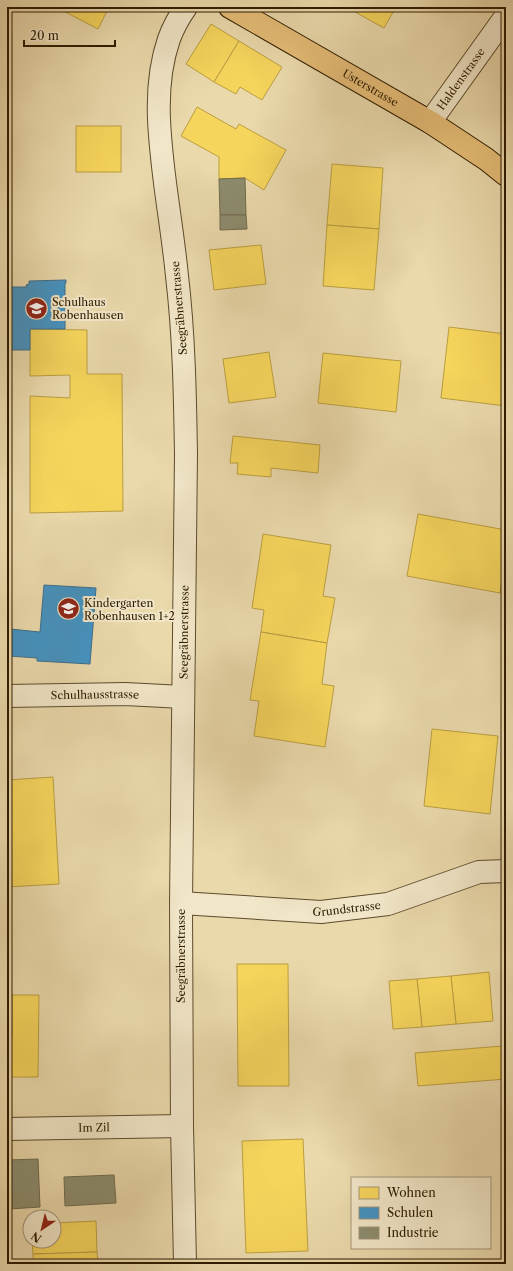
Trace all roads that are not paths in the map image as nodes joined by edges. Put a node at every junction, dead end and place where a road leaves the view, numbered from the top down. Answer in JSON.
{"nodes":[{"id":1,"x":186,"y":7,"type":"edge"},
{"id":2,"x":230,"y":7,"type":"edge"},
{"id":3,"x":506,"y":16,"type":"edge"},
{"id":4,"x":430,"y":122,"type":"junction"},
{"id":5,"x":506,"y":174,"type":"edge"},
{"id":6,"x":7,"y":696,"type":"edge"},
{"id":7,"x":183,"y":698,"type":"junction"},
{"id":8,"x":506,"y":871,"type":"edge"},
{"id":9,"x":181,"y":902,"type":"junction"},
{"id":10,"x":182,"y":1126,"type":"junction"},
{"id":11,"x":7,"y":1129,"type":"edge"},
{"id":12,"x":185,"y":1264,"type":"edge"}],
"edges":[{"from":1,"to":7,"type":"street","name":"Seegräbnerstrasse"},
{"from":2,"to":4,"type":"main road","name":"Usterstrasse"},
{"from":3,"to":4,"type":"street","name":"Haldenstrasse"},
{"from":4,"to":5,"type":"main road","name":"Usterstrasse"},
{"from":6,"to":7,"type":"street","name":"Schulhausstrasse"},
{"from":7,"to":9,"type":"street","name":"Seegräbnerstrasse"},
{"from":8,"to":9,"type":"street","name":"Grundstrasse"},
{"from":9,"to":10,"type":"street","name":"Seegräbnerstrasse"},
{"from":10,"to":11,"type":"street","name":"Im Zil"},
{"from":10,"to":12,"type":"street","name":"Seegräbnerstrasse"}]}
